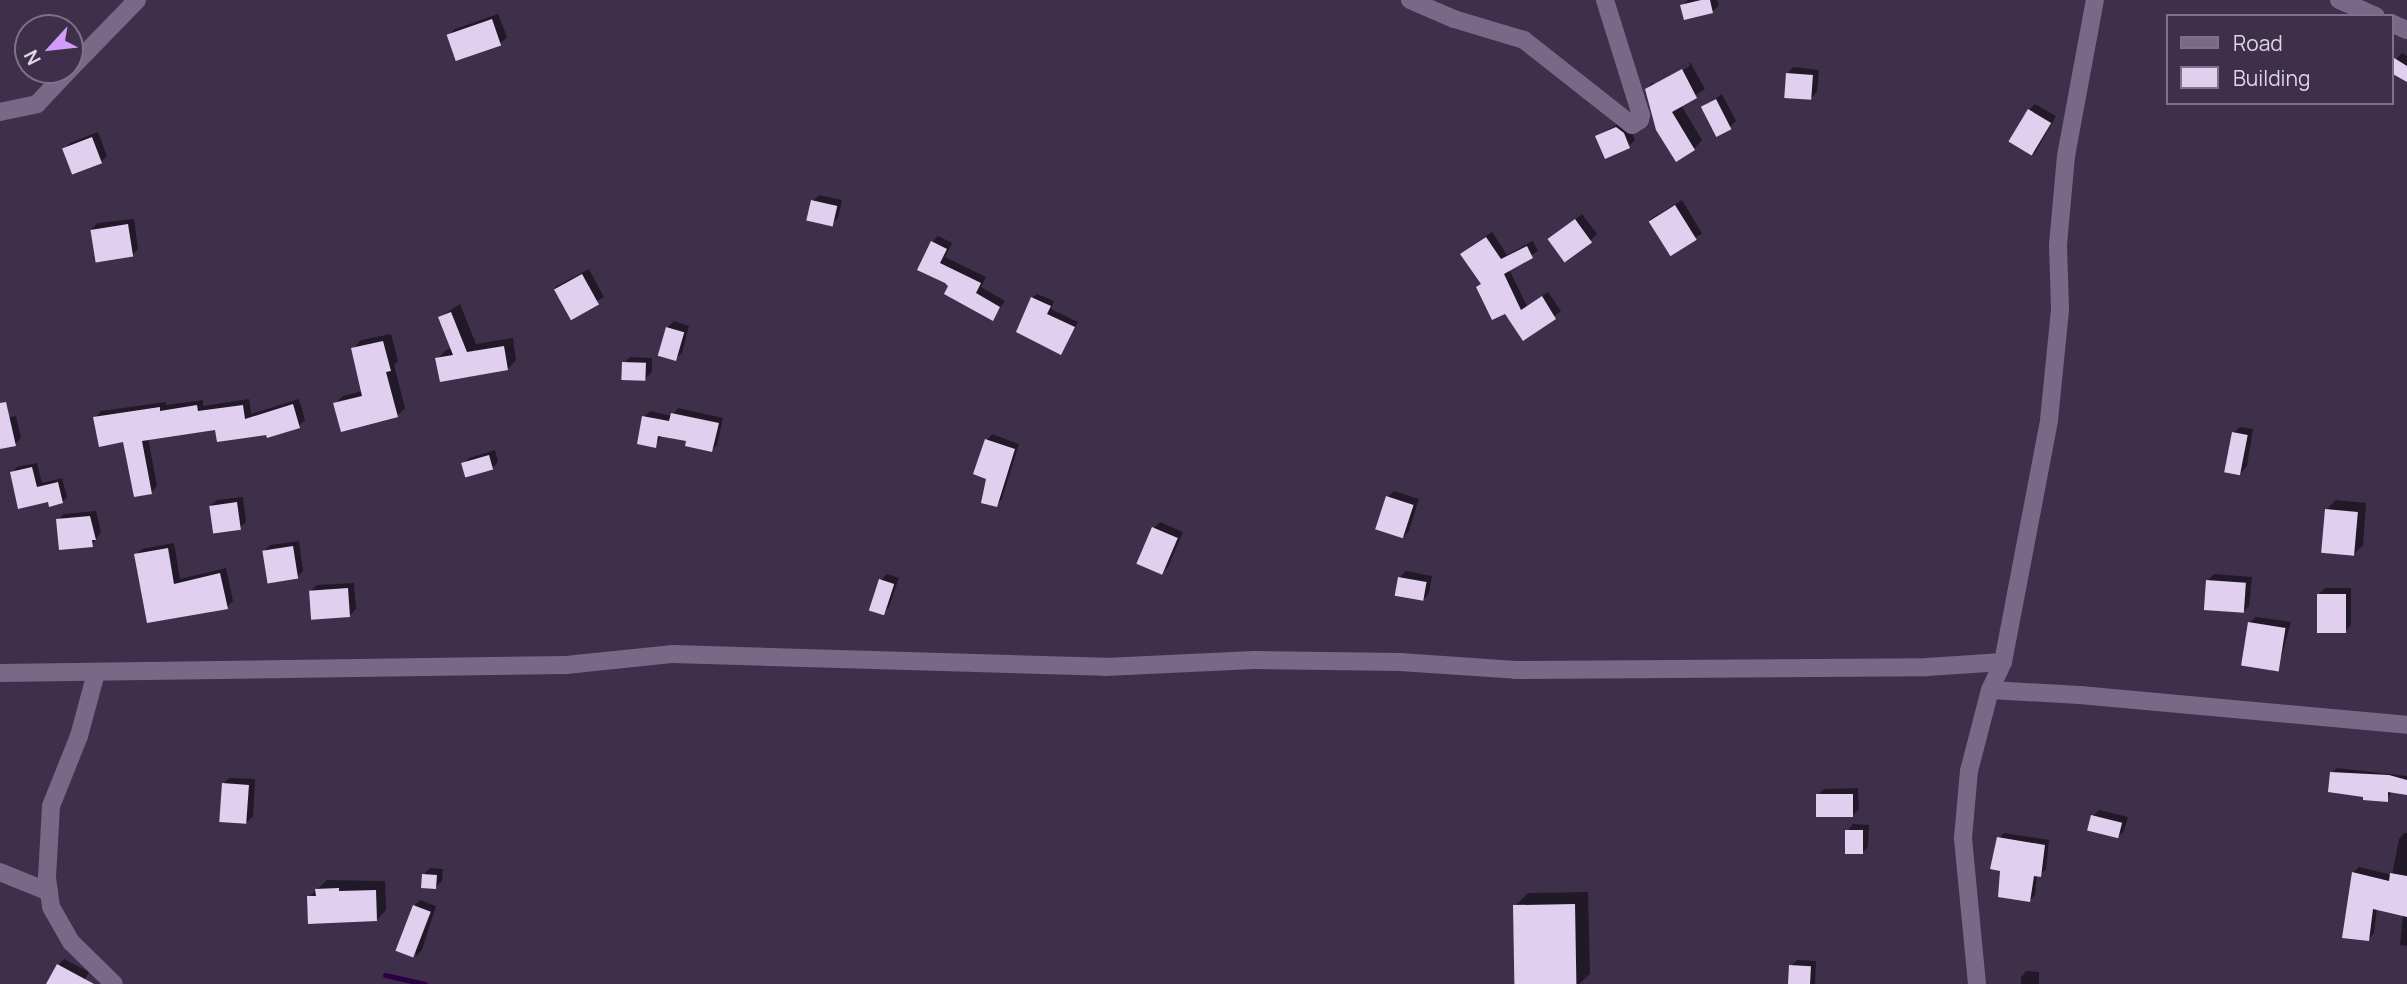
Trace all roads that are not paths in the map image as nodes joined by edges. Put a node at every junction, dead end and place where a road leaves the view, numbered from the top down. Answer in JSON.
{"nodes":[{"id":1,"x":137,"y":0,"type":"edge"},
{"id":2,"x":1410,"y":0,"type":"edge"},
{"id":3,"x":1605,"y":0,"type":"edge"},
{"id":4,"x":2095,"y":0,"type":"edge"},
{"id":5,"x":2339,"y":0,"type":"edge"},
{"id":6,"x":2371,"y":14,"type":"edge"},
{"id":7,"x":84,"y":55,"type":"edge"},
{"id":8,"x":56,"y":84,"type":"edge"},
{"id":9,"x":0,"y":112,"type":"edge"},
{"id":10,"x":2003,"y":662,"type":"junction"},
{"id":11,"x":0,"y":673,"type":"edge"},
{"id":12,"x":96,"y":673,"type":"junction"},
{"id":13,"x":1990,"y":690,"type":"junction"},
{"id":14,"x":2407,"y":725,"type":"edge"},
{"id":15,"x":0,"y":872,"type":"edge"},
{"id":16,"x":49,"y":892,"type":"junction"},
{"id":17,"x":114,"y":984,"type":"edge"},
{"id":18,"x":1977,"y":984,"type":"edge"}],
"edges":[{"from":1,"to":7,"type":"street"},
{"from":2,"to":3,"type":"street"},
{"from":4,"to":10,"type":"street"},
{"from":5,"to":6,"type":"street"},
{"from":8,"to":9,"type":"street"},
{"from":10,"to":12,"type":"street"},
{"from":10,"to":13,"type":"street"},
{"from":11,"to":12,"type":"street"},
{"from":12,"to":16,"type":"street"},
{"from":13,"to":14,"type":"street"},
{"from":13,"to":18,"type":"street"},
{"from":15,"to":16,"type":"street"},
{"from":16,"to":17,"type":"street"}]}
